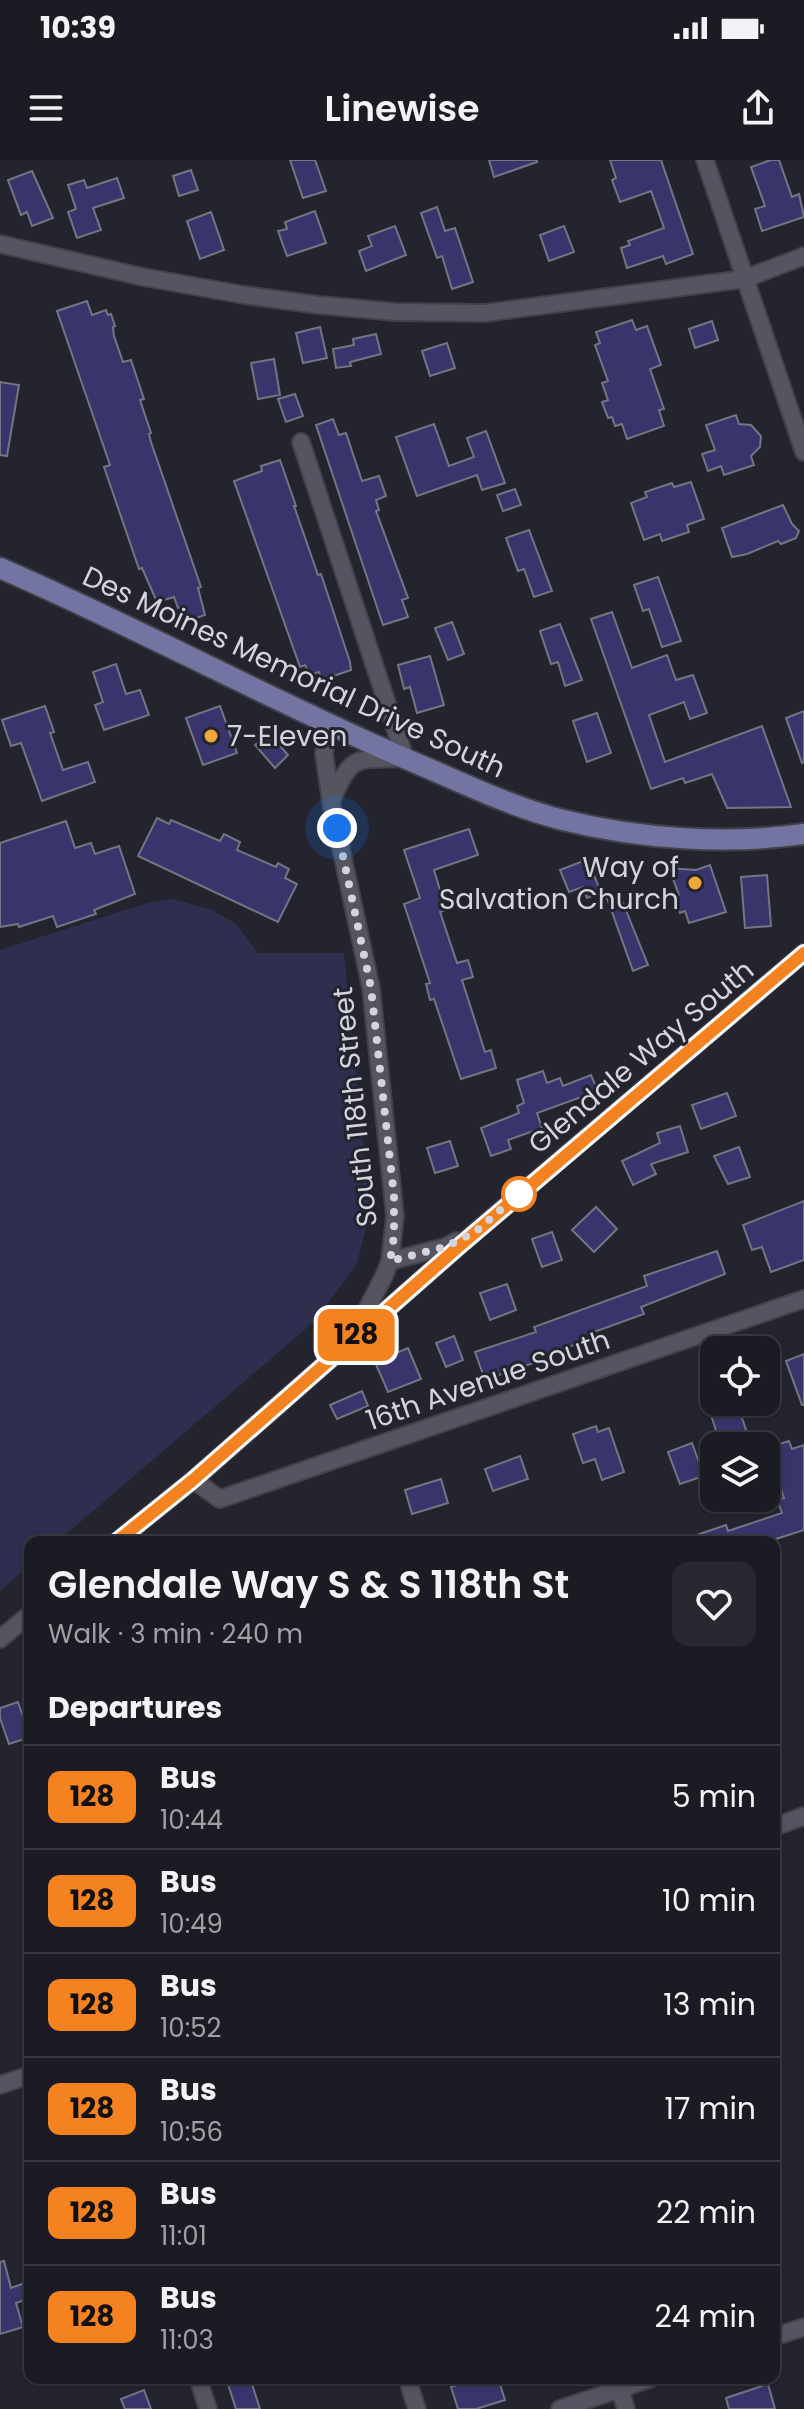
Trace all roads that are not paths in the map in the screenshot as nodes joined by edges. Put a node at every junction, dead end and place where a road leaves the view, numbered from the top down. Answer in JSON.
{"nodes":[{"id":1,"x":705,"y":160,"type":"edge"},
{"id":2,"x":0,"y":244,"type":"edge"},
{"id":3,"x":804,"y":256,"type":"edge"},
{"id":4,"x":744,"y":279,"type":"junction"},
{"id":5,"x":301,"y":442,"type":"dead end"},
{"id":6,"x":804,"y":452,"type":"edge"},
{"id":7,"x":0,"y":568,"type":"edge"},
{"id":8,"x":329,"y":726,"type":"junction"},
{"id":9,"x":405,"y":758,"type":"junction"},
{"id":10,"x":331,"y":802,"type":"junction"},
{"id":11,"x":804,"y":834,"type":"edge"},
{"id":12,"x":804,"y":953,"type":"edge"},
{"id":13,"x":475,"y":1232,"type":"junction"},
{"id":14,"x":390,"y":1261,"type":"junction"},
{"id":15,"x":804,"y":1299,"type":"edge"},
{"id":16,"x":304,"y":1381,"type":"junction"},
{"id":17,"x":193,"y":1480,"type":"junction"},
{"id":18,"x":126,"y":1536,"type":"edge"},
{"id":19,"x":24,"y":1619,"type":"edge"},
{"id":20,"x":0,"y":1639,"type":"edge"},
{"id":21,"x":804,"y":1816,"type":"edge"},
{"id":22,"x":780,"y":1825,"type":"edge"},
{"id":23,"x":24,"y":2077,"type":"edge"},
{"id":24,"x":0,"y":2085,"type":"edge"},
{"id":25,"x":804,"y":2327,"type":"edge"},
{"id":26,"x":780,"y":2335,"type":"edge"},
{"id":27,"x":200,"y":2384,"type":"edge"},
{"id":28,"x":409,"y":2384,"type":"edge"},
{"id":29,"x":635,"y":2384,"type":"edge"},
{"id":30,"x":620,"y":2389,"type":"junction"},
{"id":31,"x":208,"y":2409,"type":"edge"},
{"id":32,"x":417,"y":2409,"type":"edge"},
{"id":33,"x":560,"y":2409,"type":"edge"},
{"id":34,"x":626,"y":2409,"type":"edge"}],
"edges":[{"from":1,"to":4,"type":"street"},
{"from":2,"to":4,"type":"street"},
{"from":3,"to":4,"type":"street"},
{"from":4,"to":6,"type":"street"},
{"from":5,"to":9,"type":"street"},
{"from":7,"to":8,"type":"main road","name":"Des Moines Memorial Drive South"},
{"from":8,"to":9,"type":"main road","name":"Des Moines Memorial Drive South"},
{"from":8,"to":10,"type":"street","name":"South 118th Street"},
{"from":9,"to":10,"type":"street"},
{"from":9,"to":11,"type":"main road","name":"Des Moines Memorial Drive South"},
{"from":10,"to":14,"type":"street","name":"South 118th Street"},
{"from":12,"to":13,"type":"street","name":"Glendale Way South"},
{"from":13,"to":14,"type":"street","name":"Glendale Way South"},
{"from":13,"to":16,"type":"street","name":"Glendale Way South"},
{"from":14,"to":16,"type":"street","name":"South 118th Street"},
{"from":15,"to":17,"type":"street","name":"16th Avenue South"},
{"from":16,"to":17,"type":"street","name":"Glendale Way South"},
{"from":17,"to":18,"type":"street","name":"Glendale Way South"},
{"from":19,"to":20,"type":"street"},
{"from":21,"to":22,"type":"street"},
{"from":23,"to":24,"type":"street"},
{"from":25,"to":26,"type":"street"},
{"from":27,"to":31,"type":"street"},
{"from":28,"to":32,"type":"street"},
{"from":29,"to":30,"type":"street"},
{"from":30,"to":33,"type":"street"},
{"from":30,"to":34,"type":"street"}]}
